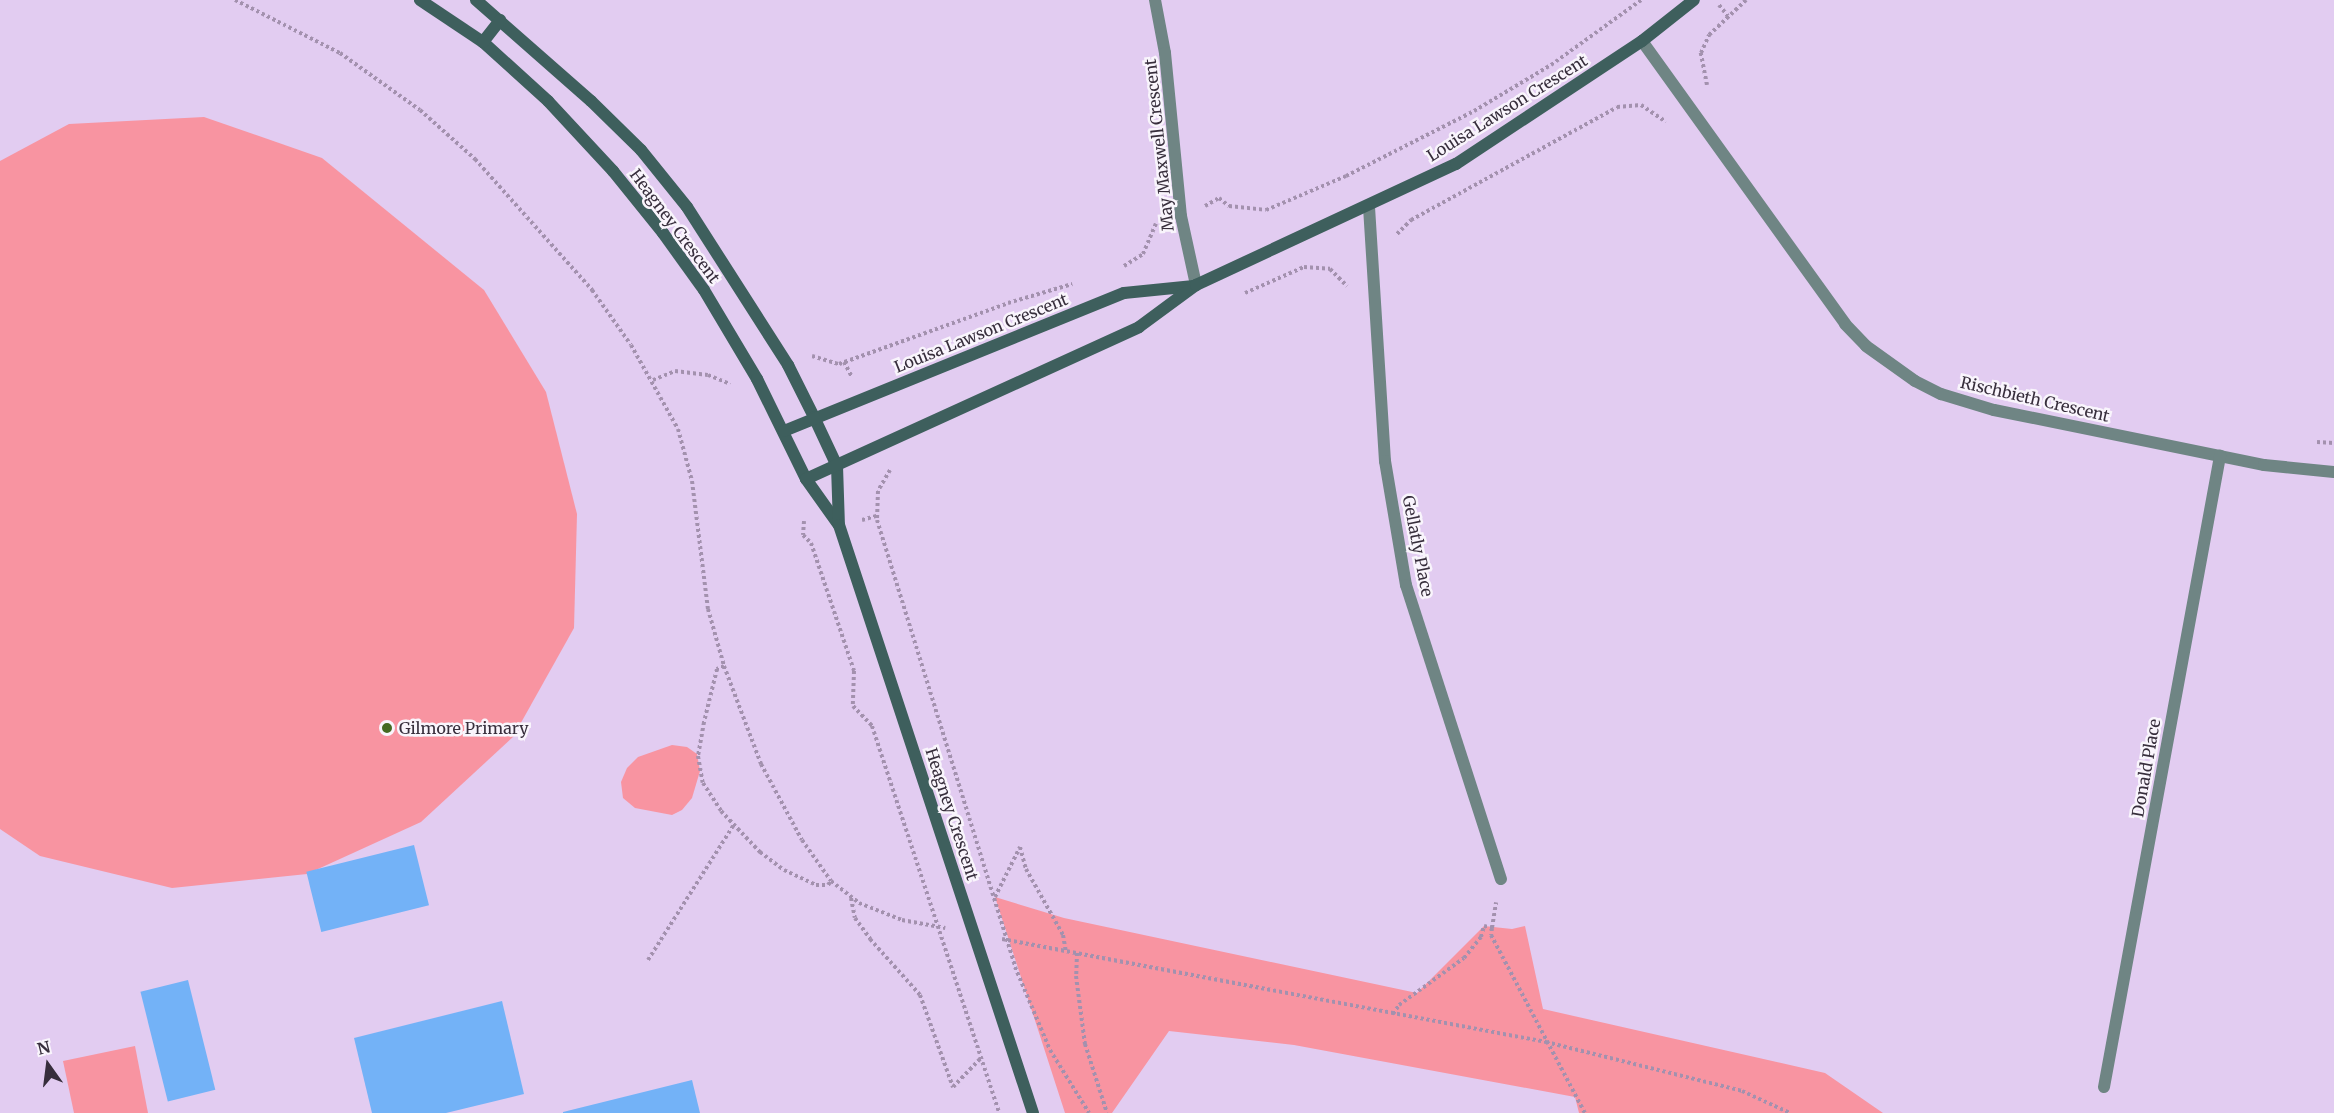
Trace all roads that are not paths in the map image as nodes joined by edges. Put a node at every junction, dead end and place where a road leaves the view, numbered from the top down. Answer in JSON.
{"nodes":[{"id":1,"x":420,"y":0,"type":"edge"},
{"id":2,"x":476,"y":0,"type":"edge"},
{"id":3,"x":1155,"y":0,"type":"edge"},
{"id":4,"x":1694,"y":0,"type":"edge"},
{"id":5,"x":500,"y":20,"type":"junction"},
{"id":6,"x":1642,"y":41,"type":"junction"},
{"id":7,"x":483,"y":42,"type":"junction"},
{"id":8,"x":1370,"y":207,"type":"junction"},
{"id":9,"x":1196,"y":285,"type":"junction"},
{"id":10,"x":814,"y":417,"type":"junction"},
{"id":11,"x":784,"y":431,"type":"junction"},
{"id":12,"x":2220,"y":456,"type":"junction"},
{"id":13,"x":837,"y":466,"type":"junction"},
{"id":14,"x":2334,"y":472,"type":"edge"},
{"id":15,"x":806,"y":478,"type":"junction"},
{"id":16,"x":839,"y":525,"type":"junction"},
{"id":17,"x":1501,"y":879,"type":"road end"},
{"id":18,"x":2104,"y":1087,"type":"dead end"},
{"id":19,"x":1033,"y":1113,"type":"edge"}],
"edges":[{"from":1,"to":7,"type":"street","name":"Heagney Crescent"},
{"from":2,"to":5,"type":"street","name":"Heagney Crescent"},
{"from":3,"to":9,"type":"street","name":"May Maxwell Crescent"},
{"from":4,"to":6,"type":"street","name":"Louisa Lawson Crescent"},
{"from":5,"to":7,"type":"street"},
{"from":5,"to":10,"type":"street","name":"Heagney Crescent"},
{"from":6,"to":8,"type":"street","name":"Louisa Lawson Crescent"},
{"from":6,"to":12,"type":"street","name":"Rischbieth Crescent"},
{"from":7,"to":11,"type":"street","name":"Heagney Crescent"},
{"from":8,"to":9,"type":"street","name":"Louisa Lawson Crescent"},
{"from":8,"to":17,"type":"street","name":"Gellatly Place"},
{"from":9,"to":10,"type":"street","name":"Louisa Lawson Crescent"},
{"from":9,"to":13,"type":"street","name":"Louisa Lawson Crescent"},
{"from":10,"to":11,"type":"street","name":"Louisa Lawson Crescent"},
{"from":10,"to":13,"type":"street","name":"Heagney Crescent"},
{"from":11,"to":15,"type":"street","name":"Heagney Crescent"},
{"from":12,"to":14,"type":"street","name":"Rischbieth Crescent"},
{"from":12,"to":18,"type":"street","name":"Donald Place"},
{"from":13,"to":15,"type":"street","name":"Louisa Lawson Crescent"},
{"from":13,"to":16,"type":"street","name":"Heagney Crescent"},
{"from":15,"to":16,"type":"street","name":"Heagney Crescent"},
{"from":16,"to":19,"type":"street","name":"Heagney Crescent"}]}
